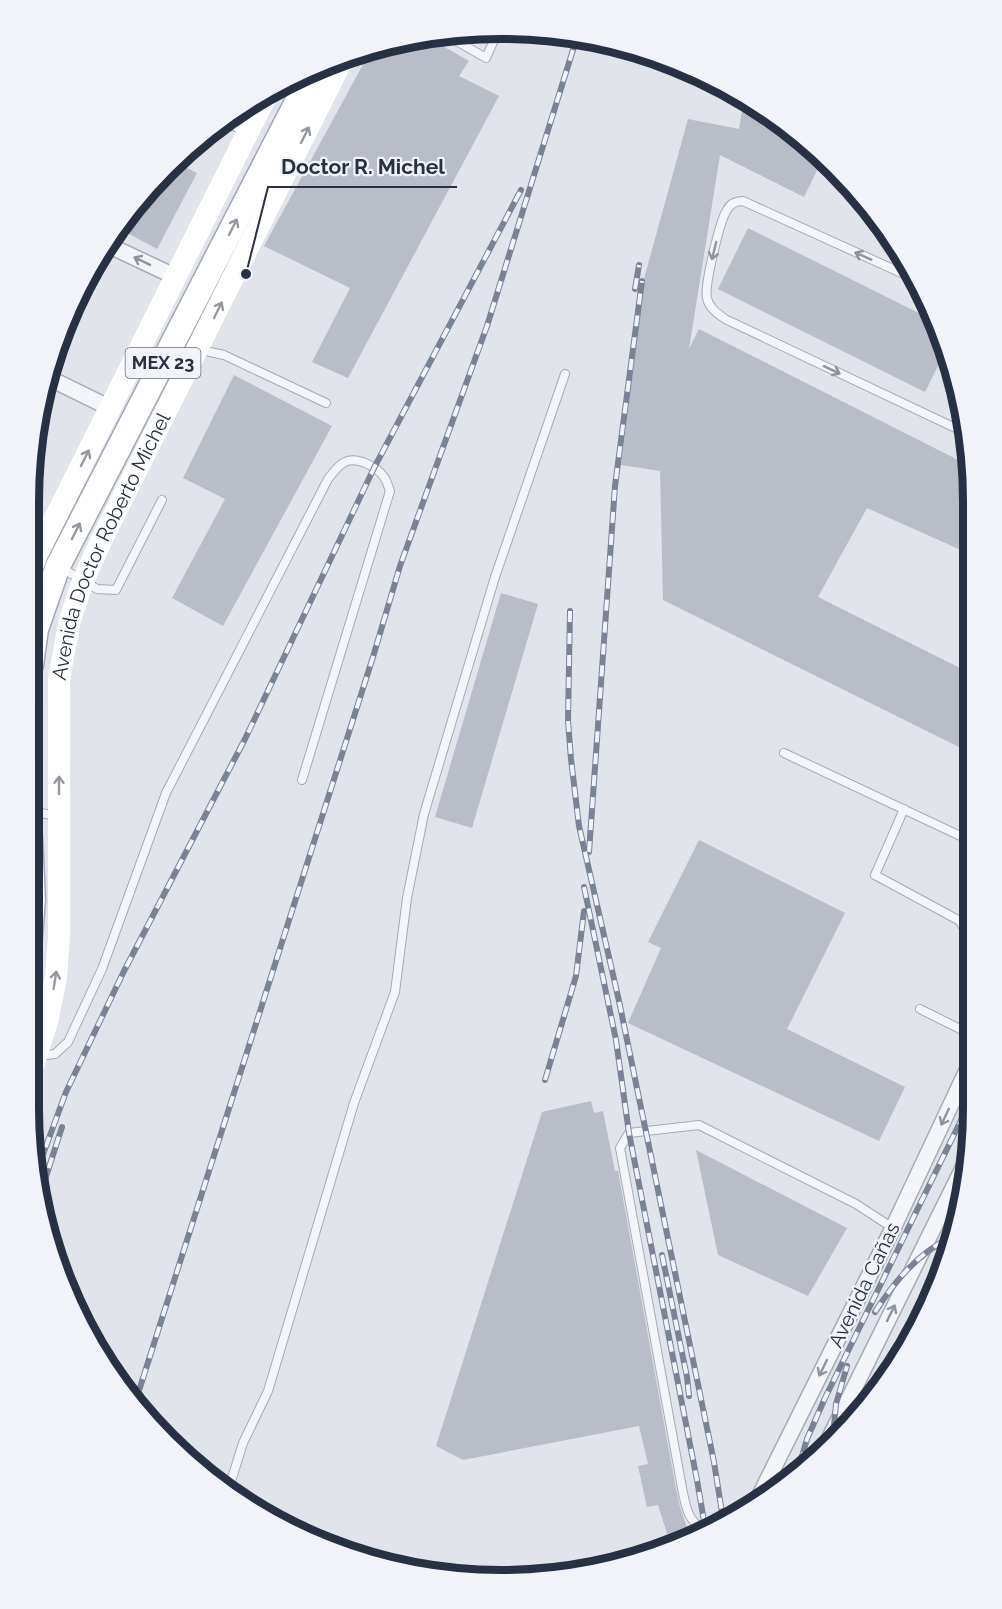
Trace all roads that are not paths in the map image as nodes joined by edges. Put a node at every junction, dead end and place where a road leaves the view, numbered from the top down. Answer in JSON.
{"nodes":[{"id":1,"x":494,"y":39,"type":"edge"},
{"id":2,"x":457,"y":41,"type":"edge"},
{"id":3,"x":337,"y":69,"type":"edge"},
{"id":4,"x":307,"y":82,"type":"edge"},
{"id":5,"x":260,"y":107,"type":"edge"},
{"id":6,"x":233,"y":125,"type":"edge"},
{"id":7,"x":247,"y":132,"type":"junction"},
{"id":8,"x":235,"y":159,"type":"junction"},
{"id":9,"x":261,"y":173,"type":"junction"},
{"id":10,"x":115,"y":247,"type":"edge"},
{"id":11,"x":903,"y":274,"type":"edge"},
{"id":12,"x":176,"y":277,"type":"junction"},
{"id":13,"x":198,"y":349,"type":"junction"},
{"id":14,"x":162,"y":365,"type":"junction"},
{"id":15,"x":565,"y":374,"type":"dead end"},
{"id":16,"x":183,"y":378,"type":"junction"},
{"id":17,"x":55,"y":381,"type":"edge"},
{"id":18,"x":326,"y":403,"type":"dead end"},
{"id":19,"x":110,"y":408,"type":"junction"},
{"id":20,"x":957,"y":429,"type":"edge"},
{"id":21,"x":162,"y":500,"type":"dead end"},
{"id":22,"x":39,"y":550,"type":"edge"},
{"id":23,"x":58,"y":566,"type":"junction"},
{"id":24,"x":83,"y":581,"type":"junction"},
{"id":25,"x":39,"y":620,"type":"edge"},
{"id":26,"x":784,"y":753,"type":"dead end"},
{"id":27,"x":302,"y":780,"type":"dead end"},
{"id":28,"x":904,"y":809,"type":"junction"},
{"id":29,"x":39,"y":813,"type":"edge"},
{"id":30,"x":59,"y":816,"type":"junction"},
{"id":31,"x":963,"y":837,"type":"edge"},
{"id":32,"x":963,"y":927,"type":"edge"},
{"id":33,"x":920,"y":1009,"type":"dead end"},
{"id":34,"x":963,"y":1030,"type":"edge"},
{"id":35,"x":39,"y":1042,"type":"edge"},
{"id":36,"x":39,"y":1059,"type":"edge"},
{"id":37,"x":963,"y":1079,"type":"edge"},
{"id":38,"x":957,"y":1180,"type":"edge"},
{"id":39,"x":893,"y":1228,"type":"junction"},
{"id":40,"x":834,"y":1428,"type":"edge"},
{"id":41,"x":231,"y":1483,"type":"edge"},
{"id":42,"x":767,"y":1486,"type":"edge"},
{"id":43,"x":698,"y":1526,"type":"edge"}],
"edges":[{"from":1,"to":2,"type":"lane"},
{"from":13,"to":3,"type":"main road","name":"Avenida Doctor Roberto Michel","one_way":true},
{"from":4,"to":9,"type":"main road","name":"Avenida Doctor Roberto Michel","number":"MEX 23"},
{"from":5,"to":7,"type":"main road"},
{"from":6,"to":7,"type":"lane"},
{"from":7,"to":8,"type":"main road"},
{"from":8,"to":9,"type":"main road"},
{"from":8,"to":12,"type":"main road"},
{"from":14,"to":9,"type":"main road","name":"Avenida Doctor Roberto Michel","number":"MEX 23","one_way":true},
{"from":12,"to":10,"type":"street","one_way":true},
{"from":11,"to":20,"type":"lane","one_way":true},
{"from":12,"to":19,"type":"main road"},
{"from":13,"to":16,"type":"main road","name":"Avenida Doctor Roberto Michel"},
{"from":13,"to":18,"type":"lane"},
{"from":14,"to":16,"type":"main road"},
{"from":23,"to":14,"type":"main road","name":"Avenida Doctor Roberto Michel","number":"MEX 23","one_way":true},
{"from":15,"to":41,"type":"lane"},
{"from":16,"to":24,"type":"main road","name":"Avenida Doctor Roberto Michel"},
{"from":17,"to":19,"type":"street"},
{"from":22,"to":19,"type":"main road","one_way":true},
{"from":21,"to":24,"type":"lane"},
{"from":23,"to":24,"type":"lane"},
{"from":23,"to":25,"type":"main road","name":"Avenida Doctor Roberto Michel","number":"MEX 23"},
{"from":30,"to":24,"type":"main road","name":"Avenida Doctor Roberto Michel","one_way":true},
{"from":26,"to":28,"type":"lane"},
{"from":27,"to":36,"type":"lane"},
{"from":28,"to":31,"type":"lane"},
{"from":28,"to":32,"type":"lane"},
{"from":29,"to":30,"type":"lane"},
{"from":35,"to":30,"type":"main road","name":"Avenida Doctor Roberto Michel","one_way":true},
{"from":33,"to":34,"type":"lane"},
{"from":37,"to":39,"type":"street","name":"Avenida Cañas","one_way":true},
{"from":40,"to":38,"type":"street","name":"Avenida Cañas","one_way":true},
{"from":39,"to":42,"type":"street","name":"Avenida Cañas","one_way":true},
{"from":39,"to":43,"type":"lane"}]}
